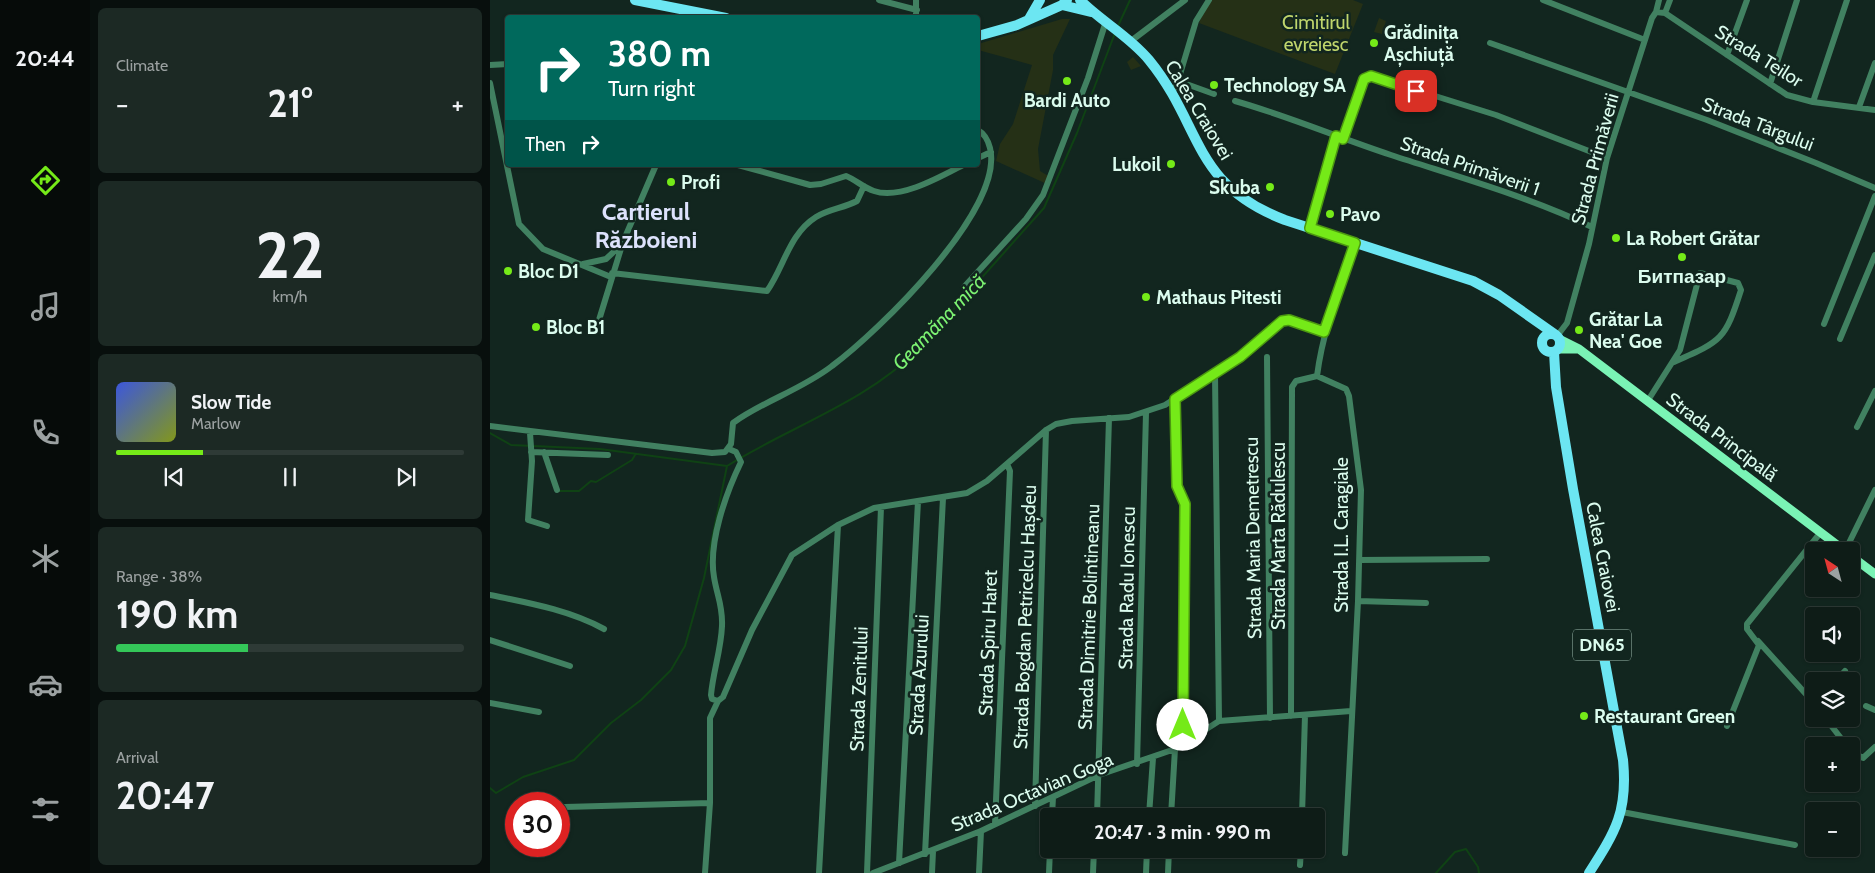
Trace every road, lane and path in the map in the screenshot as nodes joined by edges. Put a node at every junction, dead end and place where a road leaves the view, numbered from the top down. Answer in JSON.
{"nodes":[{"id":1,"x":635,"y":0,"type":"edge"},
{"id":2,"x":879,"y":0,"type":"edge"},
{"id":3,"x":916,"y":0,"type":"edge"},
{"id":4,"x":1041,"y":0,"type":"edge"},
{"id":5,"x":1080,"y":0,"type":"edge"},
{"id":6,"x":1185,"y":0,"type":"edge"},
{"id":7,"x":1209,"y":0,"type":"edge"},
{"id":8,"x":1543,"y":0,"type":"edge"},
{"id":9,"x":1659,"y":0,"type":"edge"},
{"id":10,"x":1670,"y":0,"type":"edge"},
{"id":11,"x":1747,"y":0,"type":"edge"},
{"id":12,"x":1798,"y":0,"type":"edge"},
{"id":13,"x":1847,"y":0,"type":"edge"},
{"id":14,"x":1062,"y":4,"type":"edge"},
{"id":15,"x":917,"y":10,"type":"junction"},
{"id":16,"x":1092,"y":12,"type":"junction"},
{"id":17,"x":1656,"y":12,"type":"junction"},
{"id":18,"x":1665,"y":13,"type":"junction"},
{"id":19,"x":711,"y":15,"type":"edge"},
{"id":20,"x":916,"y":15,"type":"edge"},
{"id":21,"x":1028,"y":20,"type":"junction"},
{"id":22,"x":1108,"y":23,"type":"junction"},
{"id":23,"x":980,"y":35,"type":"edge"},
{"id":24,"x":1645,"y":40,"type":"junction"},
{"id":25,"x":1131,"y":41,"type":"junction"},
{"id":26,"x":1490,"y":43,"type":"dead end"},
{"id":27,"x":1727,"y":55,"type":"junction"},
{"id":28,"x":1875,"y":63,"type":"edge"},
{"id":29,"x":505,"y":64,"type":"edge"},
{"id":30,"x":490,"y":65,"type":"edge"},
{"id":31,"x":1178,"y":81,"type":"junction"},
{"id":32,"x":490,"y":83,"type":"edge"},
{"id":33,"x":1770,"y":84,"type":"junction"},
{"id":34,"x":1628,"y":92,"type":"junction"},
{"id":35,"x":1171,"y":94,"type":"junction"},
{"id":36,"x":1214,"y":94,"type":"dead end"},
{"id":37,"x":1235,"y":101,"type":"dead end"},
{"id":38,"x":1813,"y":102,"type":"junction"},
{"id":39,"x":1859,"y":107,"type":"junction"},
{"id":40,"x":1875,"y":110,"type":"edge"},
{"id":41,"x":980,"y":131,"type":"edge"},
{"id":42,"x":1340,"y":138,"type":"junction"},
{"id":43,"x":991,"y":152,"type":"junction"},
{"id":44,"x":505,"y":156,"type":"edge"},
{"id":45,"x":980,"y":157,"type":"edge"},
{"id":46,"x":1607,"y":158,"type":"junction"},
{"id":47,"x":507,"y":167,"type":"edge"},
{"id":48,"x":655,"y":167,"type":"edge"},
{"id":49,"x":745,"y":167,"type":"edge"},
{"id":50,"x":959,"y":167,"type":"edge"},
{"id":51,"x":864,"y":186,"type":"junction"},
{"id":52,"x":1875,"y":188,"type":"edge"},
{"id":53,"x":1875,"y":196,"type":"edge"},
{"id":54,"x":1592,"y":227,"type":"junction"},
{"id":55,"x":1310,"y":228,"type":"junction"},
{"id":56,"x":623,"y":242,"type":"junction"},
{"id":57,"x":1355,"y":243,"type":"junction"},
{"id":58,"x":1875,"y":255,"type":"edge"},
{"id":59,"x":579,"y":264,"type":"junction"},
{"id":60,"x":612,"y":275,"type":"junction"},
{"id":61,"x":964,"y":287,"type":"dead end"},
{"id":62,"x":1530,"y":318,"type":"junction"},
{"id":63,"x":599,"y":320,"type":"dead end"},
{"id":64,"x":1824,"y":324,"type":"dead end"},
{"id":65,"x":1324,"y":332,"type":"junction"},
{"id":66,"x":1840,"y":339,"type":"dead end"},
{"id":67,"x":1557,"y":342,"type":"junction"},
{"id":68,"x":1542,"y":346,"type":"junction"},
{"id":69,"x":1267,"y":357,"type":"dead end"},
{"id":70,"x":1674,"y":362,"type":"junction"},
{"id":71,"x":1216,"y":374,"type":"junction"},
{"id":72,"x":1317,"y":376,"type":"junction"},
{"id":73,"x":1556,"y":387,"type":"junction"},
{"id":74,"x":1875,"y":391,"type":"edge"},
{"id":75,"x":1175,"y":399,"type":"junction"},
{"id":76,"x":1647,"y":402,"type":"junction"},
{"id":77,"x":1146,"y":413,"type":"junction"},
{"id":78,"x":1109,"y":418,"type":"junction"},
{"id":79,"x":490,"y":426,"type":"edge"},
{"id":80,"x":1857,"y":427,"type":"dead end"},
{"id":81,"x":1046,"y":430,"type":"junction"},
{"id":82,"x":530,"y":435,"type":"junction"},
{"id":83,"x":531,"y":449,"type":"junction"},
{"id":84,"x":729,"y":449,"type":"junction"},
{"id":85,"x":544,"y":452,"type":"junction"},
{"id":86,"x":608,"y":455,"type":"dead end"},
{"id":87,"x":1007,"y":464,"type":"junction"},
{"id":88,"x":557,"y":490,"type":"dead end"},
{"id":89,"x":1875,"y":490,"type":"edge"},
{"id":90,"x":942,"y":498,"type":"junction"},
{"id":91,"x":918,"y":501,"type":"junction"},
{"id":92,"x":881,"y":507,"type":"junction"},
{"id":93,"x":838,"y":525,"type":"junction"},
{"id":94,"x":547,"y":526,"type":"dead end"},
{"id":95,"x":1821,"y":532,"type":"junction"},
{"id":96,"x":1834,"y":542,"type":"edge"},
{"id":97,"x":1849,"y":542,"type":"edge"},
{"id":98,"x":1487,"y":559,"type":"dead end"},
{"id":99,"x":1359,"y":560,"type":"junction"},
{"id":100,"x":1860,"y":563,"type":"edge"},
{"id":101,"x":1875,"y":574,"type":"edge"},
{"id":102,"x":490,"y":595,"type":"edge"},
{"id":103,"x":1358,"y":601,"type":"junction"},
{"id":104,"x":1426,"y":603,"type":"dead end"},
{"id":105,"x":604,"y":629,"type":"dead end"},
{"id":106,"x":490,"y":640,"type":"edge"},
{"id":107,"x":1758,"y":641,"type":"junction"},
{"id":108,"x":570,"y":666,"type":"dead end"},
{"id":109,"x":1805,"y":693,"type":"edge"},
{"id":110,"x":718,"y":701,"type":"junction"},
{"id":111,"x":490,"y":704,"type":"edge"},
{"id":112,"x":1866,"y":706,"type":"dead end"},
{"id":113,"x":1875,"y":710,"type":"edge"},
{"id":114,"x":1351,"y":711,"type":"junction"},
{"id":115,"x":539,"y":712,"type":"dead end"},
{"id":116,"x":1305,"y":715,"type":"junction"},
{"id":117,"x":1291,"y":716,"type":"junction"},
{"id":118,"x":1270,"y":718,"type":"junction"},
{"id":119,"x":1219,"y":722,"type":"junction"},
{"id":120,"x":1727,"y":726,"type":"dead end"},
{"id":121,"x":1832,"y":727,"type":"edge"},
{"id":122,"x":1840,"y":737,"type":"edge"},
{"id":123,"x":1183,"y":745,"type":"junction"},
{"id":124,"x":1875,"y":747,"type":"edge"},
{"id":125,"x":1175,"y":749,"type":"junction"},
{"id":126,"x":1860,"y":756,"type":"edge"},
{"id":127,"x":1153,"y":758,"type":"junction"},
{"id":128,"x":1137,"y":764,"type":"junction"},
{"id":129,"x":1100,"y":775,"type":"junction"},
{"id":130,"x":1053,"y":797,"type":"junction"},
{"id":131,"x":710,"y":803,"type":"junction"},
{"id":132,"x":1035,"y":806,"type":"junction"},
{"id":133,"x":570,"y":807,"type":"edge"},
{"id":134,"x":1052,"y":808,"type":"edge"},
{"id":135,"x":1098,"y":808,"type":"edge"},
{"id":136,"x":1150,"y":808,"type":"edge"},
{"id":137,"x":1171,"y":808,"type":"edge"},
{"id":138,"x":1302,"y":808,"type":"edge"},
{"id":139,"x":1622,"y":812,"type":"junction"},
{"id":140,"x":995,"y":824,"type":"junction"},
{"id":141,"x":981,"y":831,"type":"junction"},
{"id":142,"x":1795,"y":846,"type":"dead end"},
{"id":143,"x":933,"y":850,"type":"junction"},
{"id":144,"x":1345,"y":853,"type":"dead end"},
{"id":145,"x":925,"y":854,"type":"junction"},
{"id":146,"x":1050,"y":858,"type":"edge"},
{"id":147,"x":1094,"y":858,"type":"edge"},
{"id":148,"x":1147,"y":858,"type":"edge"},
{"id":149,"x":1169,"y":858,"type":"edge"},
{"id":150,"x":1300,"y":858,"type":"edge"},
{"id":151,"x":899,"y":863,"type":"junction"},
{"id":152,"x":1300,"y":865,"type":"dead end"},
{"id":153,"x":705,"y":873,"type":"edge"},
{"id":154,"x":819,"y":873,"type":"edge"},
{"id":155,"x":867,"y":873,"type":"edge"},
{"id":156,"x":874,"y":873,"type":"edge"},
{"id":157,"x":932,"y":873,"type":"edge"},
{"id":158,"x":979,"y":873,"type":"edge"},
{"id":159,"x":1049,"y":873,"type":"edge"},
{"id":160,"x":1093,"y":873,"type":"edge"},
{"id":161,"x":1146,"y":873,"type":"edge"},
{"id":162,"x":1168,"y":873,"type":"edge"},
{"id":163,"x":1589,"y":873,"type":"edge"}],
"edges":[{"from":1,"to":19,"type":"main road"},
{"from":2,"to":15,"type":"street"},
{"from":3,"to":15,"type":"street"},
{"from":4,"to":14,"type":"main road"},
{"from":4,"to":21,"type":"main road"},
{"from":5,"to":16,"type":"main road"},
{"from":6,"to":25,"type":"street"},
{"from":7,"to":31,"type":"street"},
{"from":8,"to":24,"type":"street"},
{"from":9,"to":17,"type":"street","name":"Strada Primăverii"},
{"from":10,"to":18,"type":"street"},
{"from":11,"to":27,"type":"street"},
{"from":12,"to":33,"type":"street"},
{"from":13,"to":38,"type":"street"},
{"from":14,"to":16,"type":"main road"},
{"from":14,"to":21,"type":"main road"},
{"from":15,"to":20,"type":"street"},
{"from":16,"to":22,"type":"main road","name":"Calea Craiovei","number":"DN65"},
{"from":17,"to":18,"type":"street"},
{"from":17,"to":24,"type":"street","name":"Strada Primăverii"},
{"from":18,"to":27,"type":"street","name":"Strada Teilor"},
{"from":21,"to":23,"type":"main road"},
{"from":22,"to":25,"type":"main road","name":"Calea Craiovei","number":"DN65"},
{"from":22,"to":61,"type":"street"},
{"from":24,"to":34,"type":"street","name":"Strada Primăverii"},
{"from":25,"to":35,"type":"main road","name":"Calea Craiovei","number":"DN65"},
{"from":26,"to":34,"type":"street","name":"Strada Târgului"},
{"from":27,"to":33,"type":"street","name":"Strada Teilor"},
{"from":28,"to":39,"type":"street"},
{"from":29,"to":30,"type":"street"},
{"from":31,"to":35,"type":"street"},
{"from":31,"to":36,"type":"street"},
{"from":32,"to":44,"type":"street"},
{"from":33,"to":38,"type":"street","name":"Strada Teilor"},
{"from":34,"to":46,"type":"street","name":"Strada Primăverii"},
{"from":34,"to":52,"type":"street","name":"Strada Târgului"},
{"from":35,"to":55,"type":"main road","name":"Calea Craiovei","number":"DN65"},
{"from":37,"to":42,"type":"street","name":"Strada Primăverii 1"},
{"from":38,"to":39,"type":"street","name":"Strada Teilor"},
{"from":39,"to":40,"type":"street","name":"Strada Teilor"},
{"from":41,"to":43,"type":"street"},
{"from":42,"to":46,"type":"street"},
{"from":42,"to":54,"type":"street","name":"Strada Primăverii 1"},
{"from":42,"to":55,"type":"street"},
{"from":43,"to":45,"type":"street"},
{"from":43,"to":84,"type":"street"},
{"from":46,"to":54,"type":"street","name":"Strada Primăverii"},
{"from":47,"to":59,"type":"street"},
{"from":48,"to":56,"type":"street"},
{"from":49,"to":51,"type":"street"},
{"from":50,"to":51,"type":"street"},
{"from":51,"to":60,"type":"street"},
{"from":53,"to":64,"type":"street"},
{"from":54,"to":67,"type":"street","name":"Strada Primăverii"},
{"from":55,"to":57,"type":"main road","name":"Calea Craiovei","number":"DN65"},
{"from":56,"to":59,"type":"street"},
{"from":56,"to":60,"type":"street"},
{"from":57,"to":62,"type":"main road","name":"Calea Craiovei","number":"DN65"},
{"from":57,"to":65,"type":"street"},
{"from":58,"to":66,"type":"street"},
{"from":59,"to":60,"type":"street"},
{"from":60,"to":63,"type":"street"},
{"from":62,"to":67,"type":"main road","name":"Calea Craiovei","number":"DN65"},
{"from":62,"to":68,"type":"main road","name":"Calea Craiovei","number":"DN65"},
{"from":65,"to":71,"type":"street"},
{"from":65,"to":72,"type":"street"},
{"from":67,"to":68,"type":"main road"},
{"from":67,"to":68,"type":"main road"},
{"from":67,"to":73,"type":"main road","name":"Calea Craiovei","number":"DN65"},
{"from":67,"to":76,"type":"main road","name":"Strada Principală"},
{"from":68,"to":73,"type":"main road","name":"Calea Craiovei","number":"DN65"},
{"from":69,"to":118,"type":"street","name":"Strada Maria Demetrescu"},
{"from":70,"to":70,"type":"street"},
{"from":70,"to":76,"type":"street"},
{"from":71,"to":75,"type":"street"},
{"from":71,"to":119,"type":"street"},
{"from":72,"to":99,"type":"street","name":"Strada I.L. Caragiale"},
{"from":72,"to":117,"type":"street","name":"Strada Marta Rădulescu"},
{"from":73,"to":139,"type":"main road","name":"Calea Craiovei","number":"DN65"},
{"from":74,"to":80,"type":"street"},
{"from":75,"to":77,"type":"street"},
{"from":75,"to":123,"type":"street"},
{"from":76,"to":95,"type":"main road","name":"Strada Principală"},
{"from":77,"to":78,"type":"street"},
{"from":77,"to":128,"type":"street","name":"Strada Radu Ionescu"},
{"from":78,"to":81,"type":"street"},
{"from":78,"to":129,"type":"street","name":"Strada Dimitrie Bolintineanu"},
{"from":79,"to":82,"type":"street"},
{"from":81,"to":87,"type":"street"},
{"from":81,"to":132,"type":"street","name":"Strada Bogdan Petricelcu Hașdeu"},
{"from":82,"to":83,"type":"street"},
{"from":82,"to":84,"type":"street"},
{"from":83,"to":85,"type":"street"},
{"from":83,"to":94,"type":"street"},
{"from":84,"to":110,"type":"street"},
{"from":85,"to":86,"type":"street"},
{"from":85,"to":88,"type":"street"},
{"from":87,"to":90,"type":"street"},
{"from":87,"to":140,"type":"street","name":"Strada Spiru Haret"},
{"from":89,"to":97,"type":"street"},
{"from":90,"to":91,"type":"street"},
{"from":90,"to":145,"type":"street","name":"Strada Azurului"},
{"from":91,"to":92,"type":"street"},
{"from":91,"to":151,"type":"street"},
{"from":92,"to":93,"type":"street"},
{"from":92,"to":155,"type":"street","name":"Strada Zenitului"},
{"from":93,"to":110,"type":"street"},
{"from":93,"to":154,"type":"street"},
{"from":95,"to":96,"type":"main road","name":"Strada Principală"},
{"from":95,"to":107,"type":"street"},
{"from":98,"to":99,"type":"street"},
{"from":99,"to":103,"type":"street","name":"Strada I.L. Caragiale"},
{"from":100,"to":101,"type":"main road"},
{"from":102,"to":105,"type":"street"},
{"from":103,"to":104,"type":"street"},
{"from":103,"to":114,"type":"street","name":"Strada I.L. Caragiale"},
{"from":106,"to":108,"type":"street"},
{"from":107,"to":109,"type":"street"},
{"from":107,"to":120,"type":"street"},
{"from":110,"to":131,"type":"street"},
{"from":111,"to":115,"type":"street"},
{"from":112,"to":113,"type":"street"},
{"from":114,"to":116,"type":"street","name":"Strada Octavian Goga"},
{"from":114,"to":144,"type":"street","name":"Strada I.L. Caragiale"},
{"from":116,"to":117,"type":"street","name":"Strada Octavian Goga"},
{"from":116,"to":138,"type":"street"},
{"from":117,"to":118,"type":"street","name":"Strada Octavian Goga"},
{"from":118,"to":119,"type":"street","name":"Strada Octavian Goga"},
{"from":119,"to":123,"type":"street","name":"Strada Octavian Goga"},
{"from":121,"to":122,"type":"street"},
{"from":123,"to":125,"type":"street","name":"Strada Octavian Goga"},
{"from":124,"to":126,"type":"street"},
{"from":125,"to":127,"type":"street","name":"Strada Octavian Goga"},
{"from":125,"to":137,"type":"street"},
{"from":127,"to":128,"type":"street","name":"Strada Octavian Goga"},
{"from":127,"to":136,"type":"street"},
{"from":128,"to":129,"type":"street","name":"Strada Octavian Goga"},
{"from":129,"to":130,"type":"street","name":"Strada Octavian Goga"},
{"from":129,"to":135,"type":"street","name":"Strada Dimitrie Bolintineanu"},
{"from":130,"to":132,"type":"street","name":"Strada Octavian Goga"},
{"from":130,"to":134,"type":"street"},
{"from":131,"to":133,"type":"street"},
{"from":131,"to":153,"type":"street"},
{"from":132,"to":140,"type":"street","name":"Strada Octavian Goga"},
{"from":139,"to":142,"type":"street"},
{"from":139,"to":163,"type":"main road","name":"Calea Craiovei","number":"DN65"},
{"from":140,"to":141,"type":"street","name":"Strada Octavian Goga"},
{"from":141,"to":143,"type":"street","name":"Strada Octavian Goga"},
{"from":141,"to":158,"type":"street"},
{"from":143,"to":145,"type":"street","name":"Strada Octavian Goga"},
{"from":143,"to":157,"type":"street"},
{"from":145,"to":151,"type":"street","name":"Strada Octavian Goga"},
{"from":146,"to":159,"type":"street"},
{"from":147,"to":160,"type":"street"},
{"from":148,"to":161,"type":"street"},
{"from":149,"to":162,"type":"street"},
{"from":150,"to":152,"type":"street"},
{"from":151,"to":156,"type":"street","name":"Strada Octavian Goga"}]}
